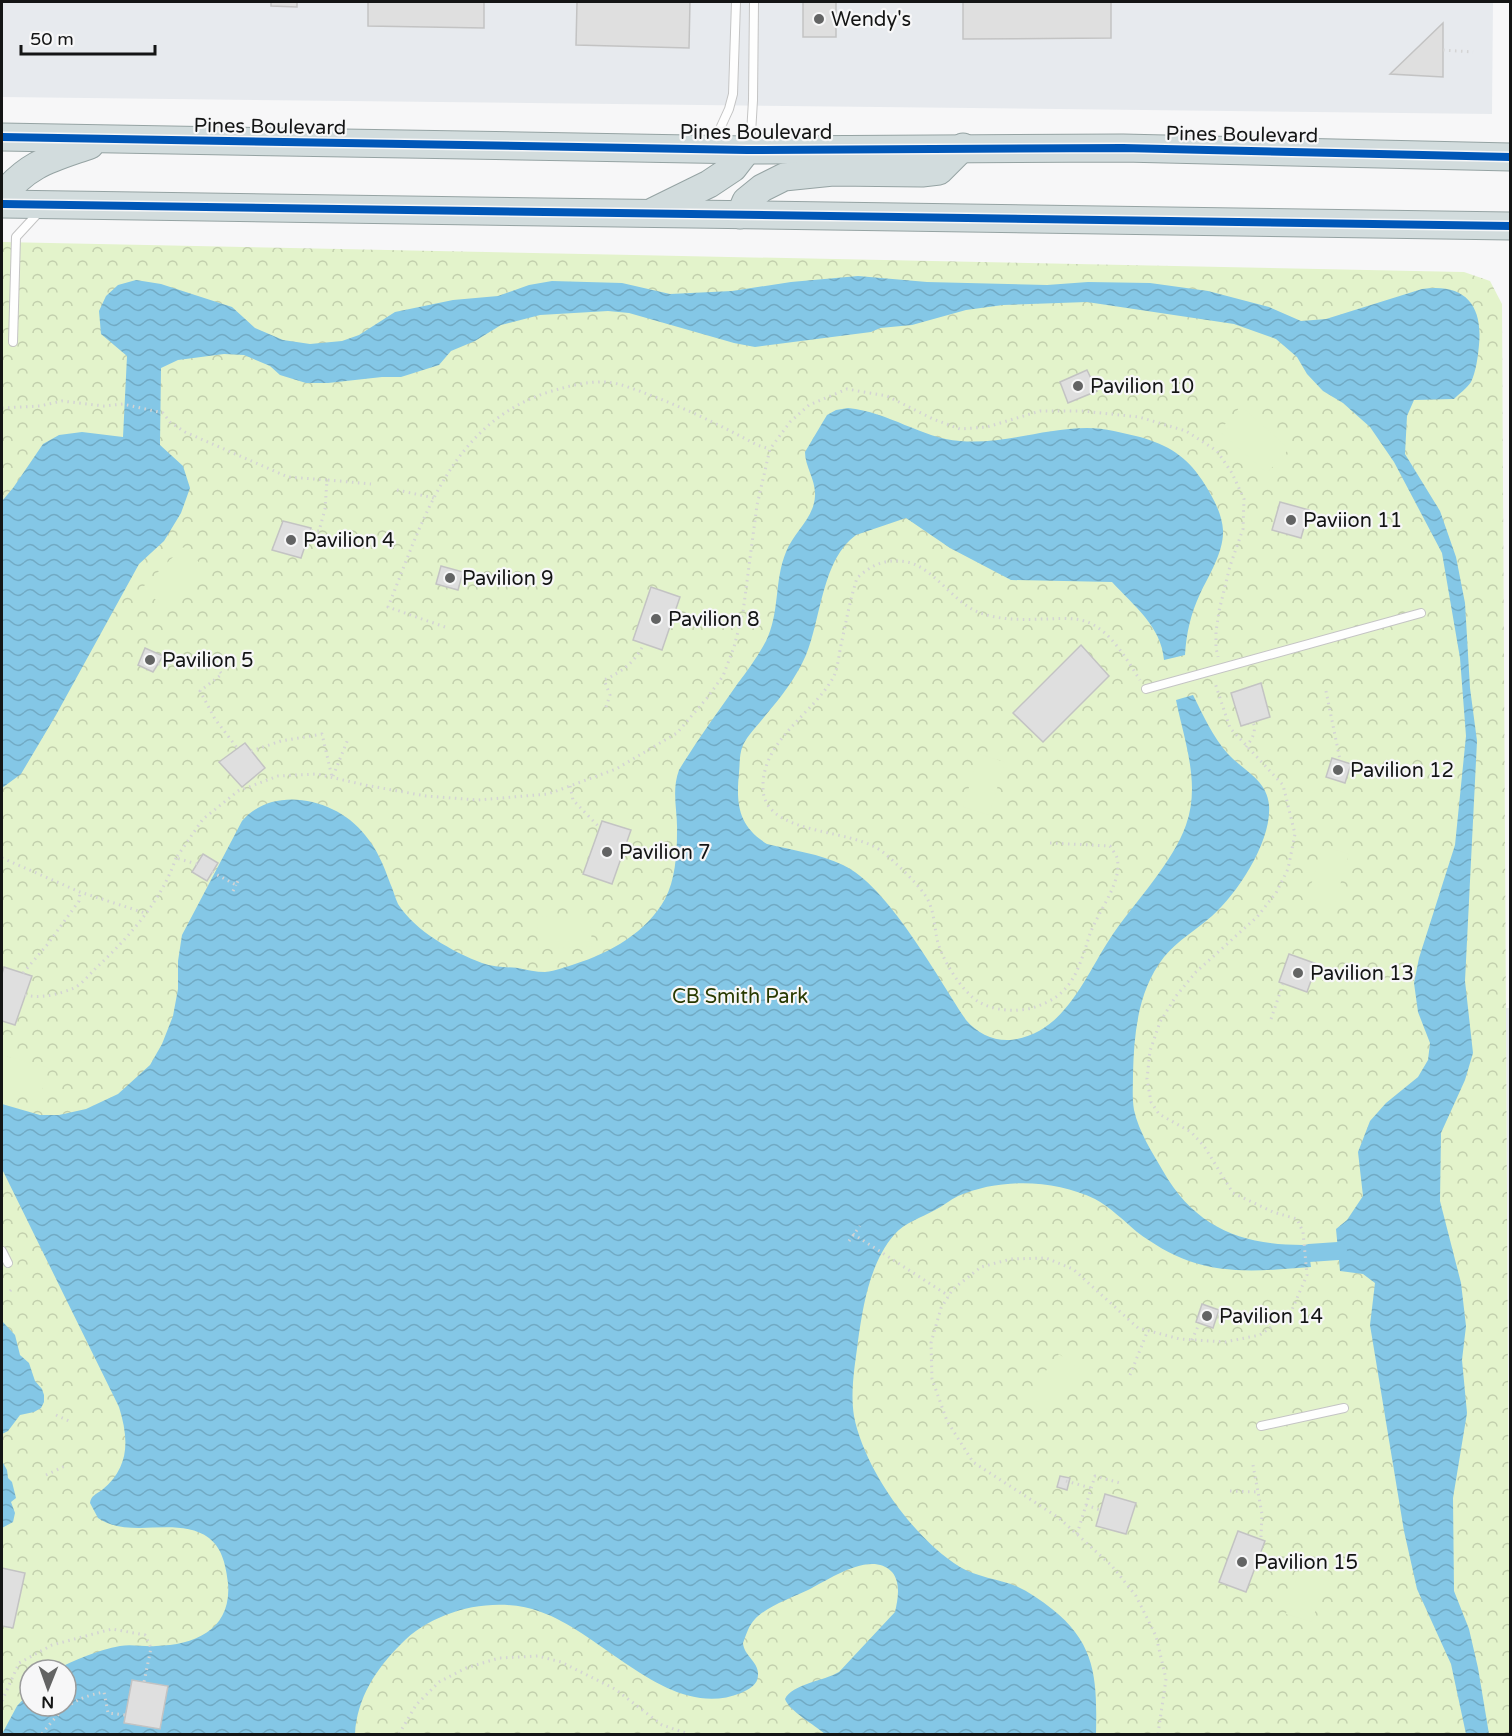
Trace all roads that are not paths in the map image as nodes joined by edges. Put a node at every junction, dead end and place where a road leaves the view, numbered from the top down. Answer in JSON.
{"nodes":[{"id":1,"x":736,"y":2,"type":"edge"},
{"id":2,"x":754,"y":2,"type":"edge"},
{"id":3,"x":2,"y":137,"type":"edge"},
{"id":4,"x":105,"y":140,"type":"junction"},
{"id":5,"x":963,"y":147,"type":"junction"},
{"id":6,"x":711,"y":149,"type":"junction"},
{"id":7,"x":747,"y":150,"type":"junction"},
{"id":8,"x":1510,"y":157,"type":"edge"},
{"id":9,"x":2,"y":196,"type":"edge"},
{"id":10,"x":2,"y":204,"type":"edge"},
{"id":11,"x":47,"y":204,"type":"junction"},
{"id":12,"x":648,"y":214,"type":"junction"},
{"id":13,"x":740,"y":215,"type":"junction"},
{"id":14,"x":1510,"y":226,"type":"edge"},
{"id":15,"x":13,"y":342,"type":"dead end"},
{"id":16,"x":1421,"y":613,"type":"dead end"},
{"id":17,"x":1146,"y":688,"type":"road end"},
{"id":18,"x":2,"y":1251,"type":"edge"},
{"id":19,"x":8,"y":1263,"type":"dead end"},
{"id":20,"x":1344,"y":1408,"type":"dead end"},
{"id":21,"x":1261,"y":1426,"type":"dead end"}],
"edges":[{"from":1,"to":6,"type":"lane"},
{"from":2,"to":7,"type":"lane"},
{"from":3,"to":4,"type":"highway","name":"Pines Boulevard"},
{"from":4,"to":6,"type":"highway","name":"Pines Boulevard"},
{"from":4,"to":9,"type":"highway"},
{"from":5,"to":7,"type":"highway","name":"Pines Boulevard"},
{"from":5,"to":8,"type":"highway","name":"Pines Boulevard"},
{"from":5,"to":13,"type":"highway"},
{"from":6,"to":7,"type":"highway","name":"Pines Boulevard"},
{"from":7,"to":12,"type":"highway"},
{"from":10,"to":11,"type":"highway"},
{"from":11,"to":12,"type":"highway"},
{"from":11,"to":15,"type":"lane"},
{"from":12,"to":13,"type":"highway"},
{"from":13,"to":14,"type":"highway"},
{"from":16,"to":17,"type":"lane"},
{"from":18,"to":19,"type":"lane"},
{"from":20,"to":21,"type":"lane"}]}
